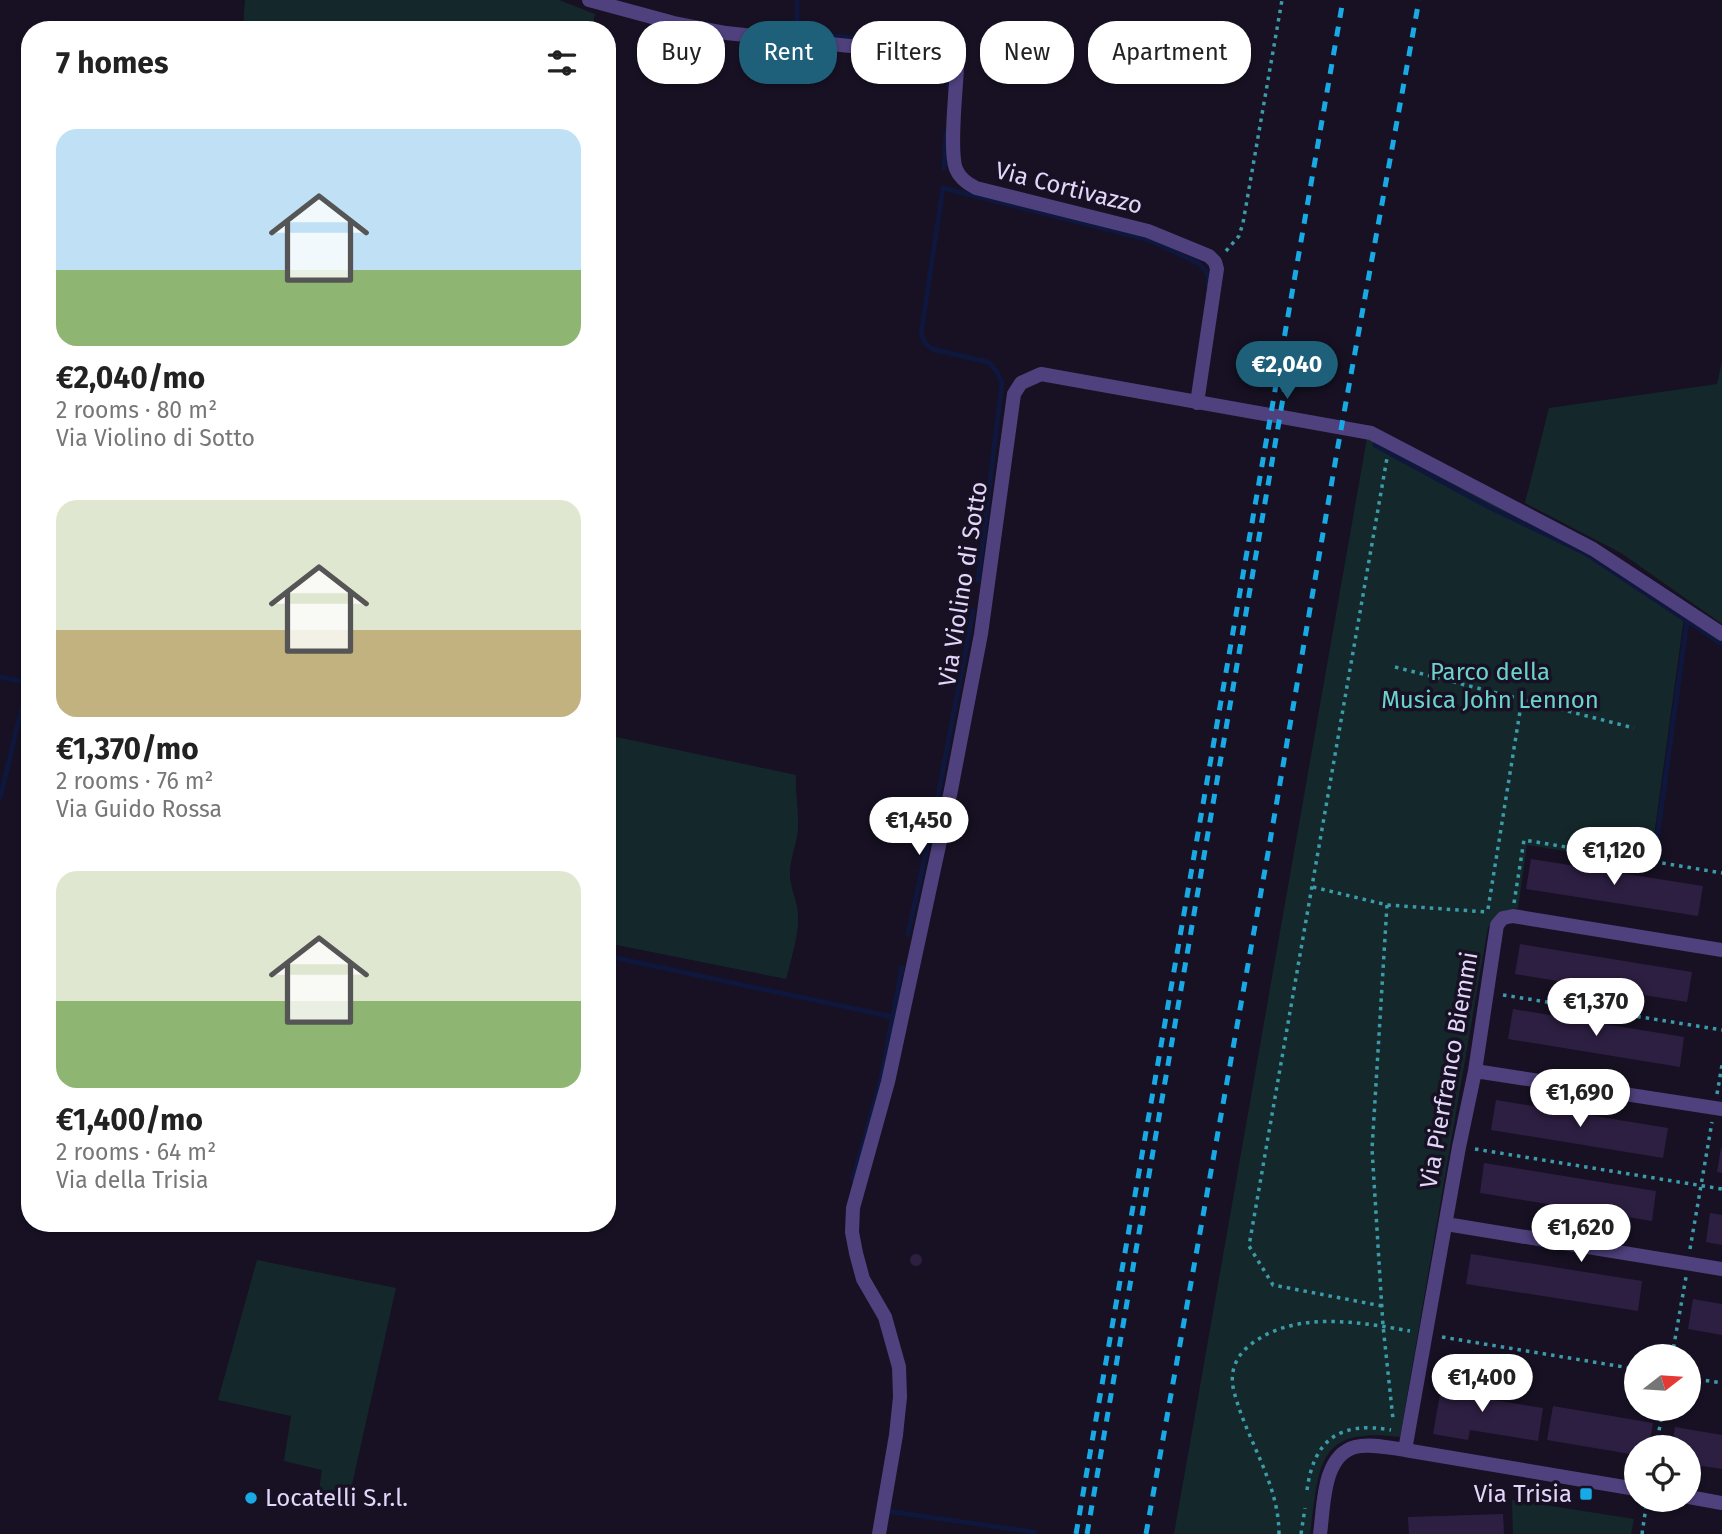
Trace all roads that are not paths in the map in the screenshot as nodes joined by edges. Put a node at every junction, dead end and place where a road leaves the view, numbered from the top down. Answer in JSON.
{"nodes":[{"id":1,"x":589,"y":0,"type":"edge"},
{"id":2,"x":1197,"y":403,"type":"junction"},
{"id":3,"x":1722,"y":634,"type":"edge"},
{"id":4,"x":1722,"y":950,"type":"edge"},
{"id":5,"x":1475,"y":1072,"type":"junction"},
{"id":6,"x":1718,"y":1109,"type":"edge"},
{"id":7,"x":1446,"y":1224,"type":"junction"},
{"id":8,"x":1722,"y":1269,"type":"edge"},
{"id":9,"x":1405,"y":1450,"type":"junction"},
{"id":10,"x":1624,"y":1487,"type":"edge"},
{"id":11,"x":1701,"y":1499,"type":"edge"},
{"id":12,"x":1722,"y":1503,"type":"edge"},
{"id":13,"x":879,"y":1534,"type":"edge"},
{"id":14,"x":1320,"y":1534,"type":"edge"}],
"edges":[{"from":1,"to":2,"type":"street","name":"Via Cortivazzo"},
{"from":2,"to":3,"type":"street","name":"Via Violino di Sotto"},
{"from":2,"to":13,"type":"street","name":"Via Violino di Sotto"},
{"from":4,"to":5,"type":"street","name":"Via Pierfranco Biemmi"},
{"from":5,"to":6,"type":"street"},
{"from":5,"to":7,"type":"street","name":"Via Pierfranco Biemmi"},
{"from":7,"to":8,"type":"street"},
{"from":7,"to":9,"type":"street","name":"Via Pierfranco Biemmi"},
{"from":9,"to":10,"type":"street"},
{"from":9,"to":14,"type":"street"},
{"from":11,"to":12,"type":"street"}]}
